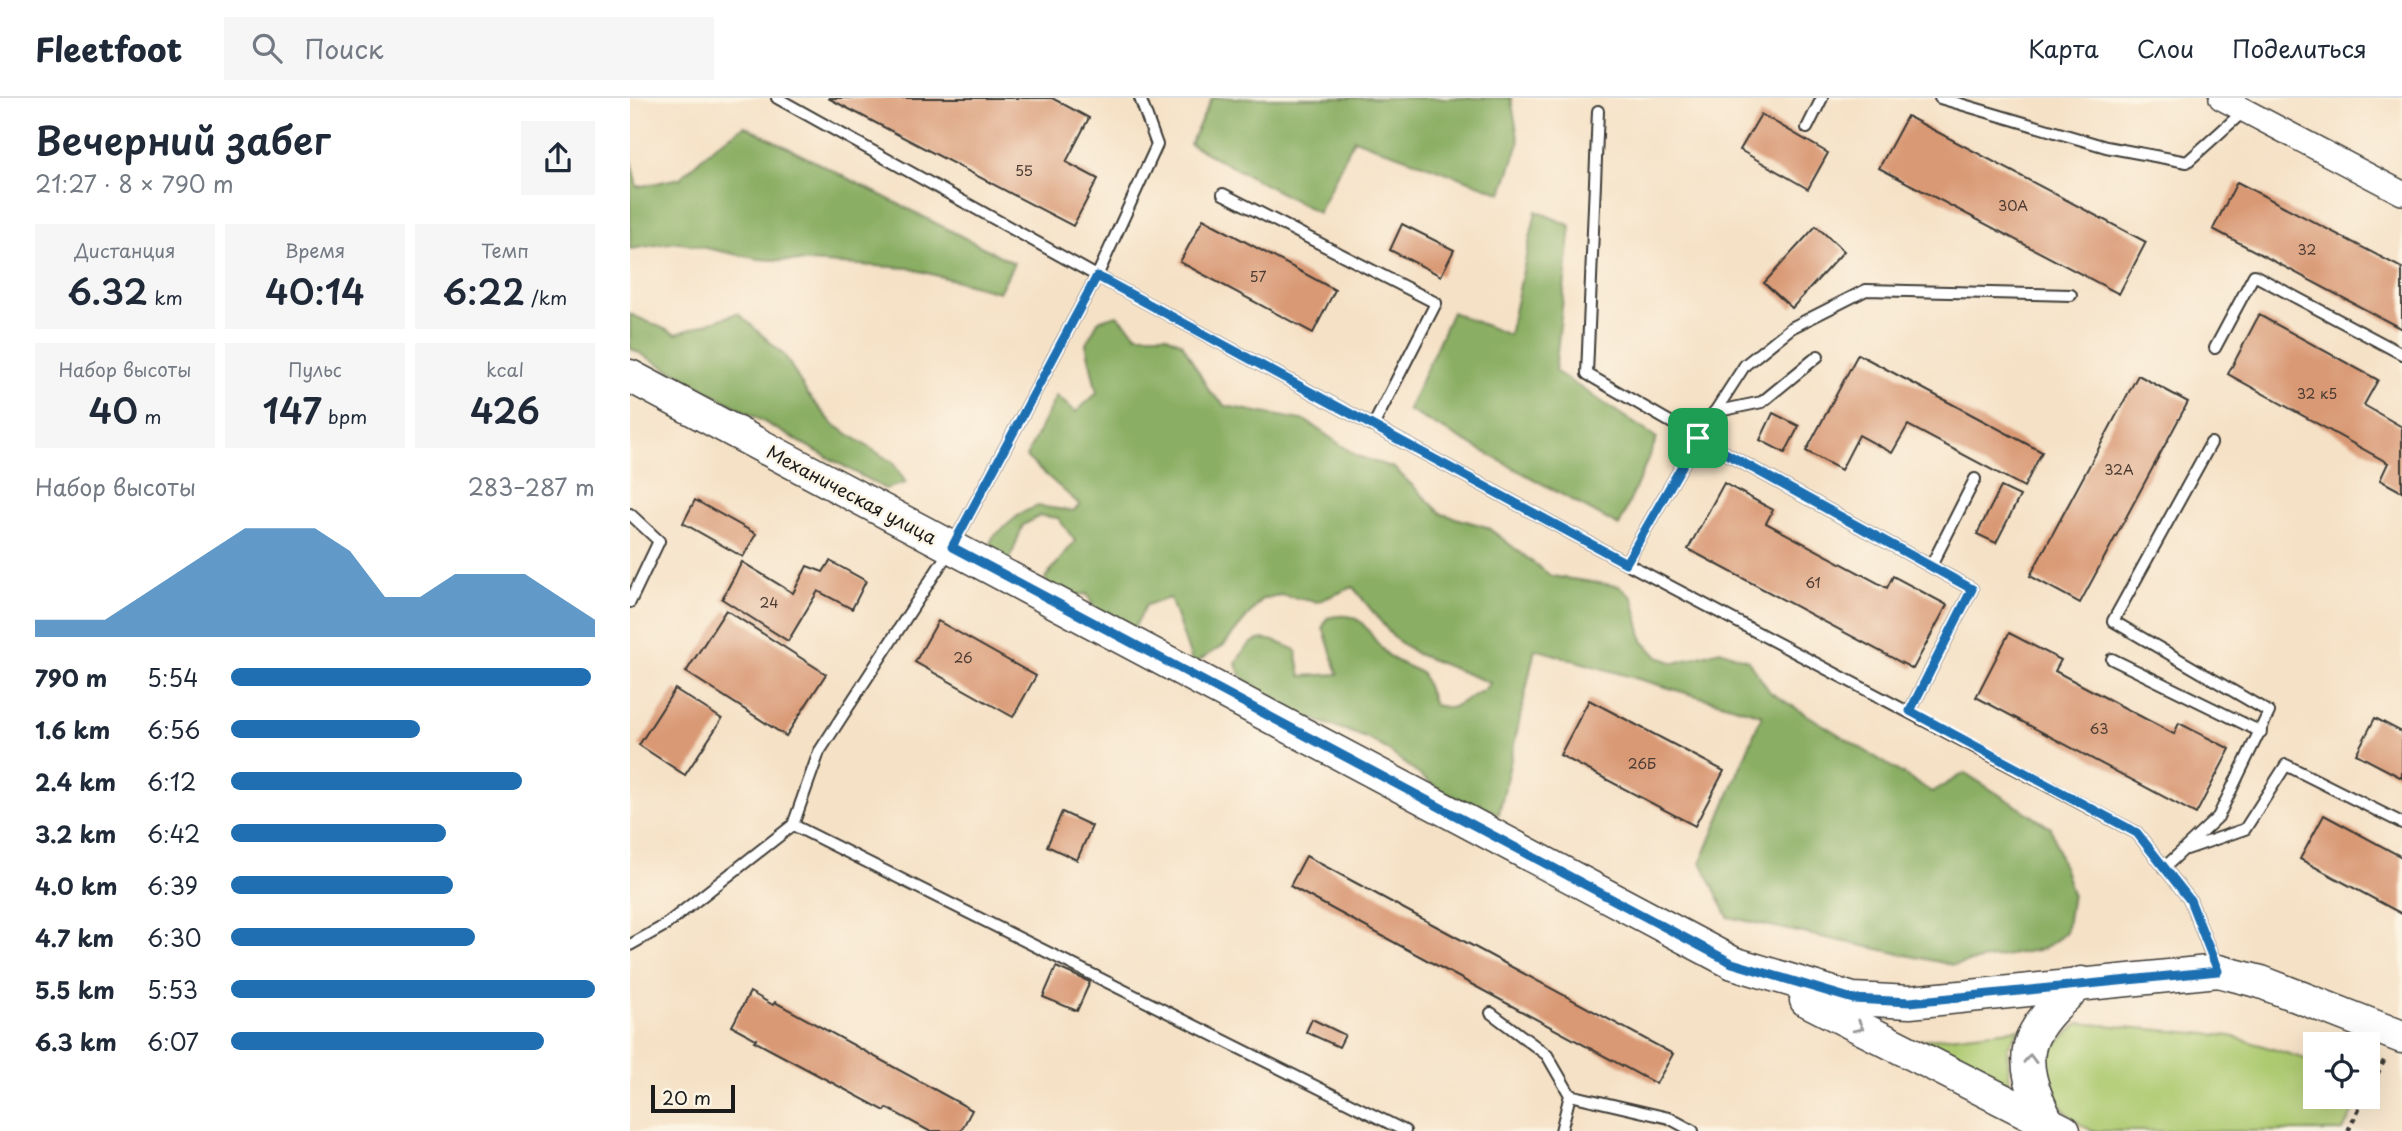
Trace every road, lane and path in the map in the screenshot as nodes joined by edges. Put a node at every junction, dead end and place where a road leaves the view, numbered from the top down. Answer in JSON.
{"nodes":[{"id":1,"x":777,"y":98,"type":"edge"},
{"id":2,"x":1140,"y":98,"type":"edge"},
{"id":3,"x":1822,"y":98,"type":"edge"},
{"id":4,"x":1940,"y":98,"type":"edge"},
{"id":5,"x":2233,"y":102,"type":"edge"},
{"id":6,"x":1598,"y":111,"type":"dead end"},
{"id":7,"x":1807,"y":128,"type":"dead end"},
{"id":8,"x":2402,"y":193,"type":"edge"},
{"id":9,"x":1223,"y":194,"type":"dead end"},
{"id":10,"x":1097,"y":276,"type":"junction"},
{"id":11,"x":2071,"y":295,"type":"dead end"},
{"id":12,"x":2215,"y":348,"type":"dead end"},
{"id":13,"x":2402,"y":354,"type":"edge"},
{"id":14,"x":1818,"y":356,"type":"dead end"},
{"id":15,"x":630,"y":376,"type":"edge"},
{"id":16,"x":1714,"y":412,"type":"junction"},
{"id":17,"x":1373,"y":426,"type":"junction"},
{"id":18,"x":1698,"y":438,"type":"junction"},
{"id":19,"x":2211,"y":443,"type":"dead end"},
{"id":20,"x":1975,"y":479,"type":"dead end"},
{"id":21,"x":630,"y":514,"type":"edge"},
{"id":22,"x":952,"y":547,"type":"junction"},
{"id":23,"x":1626,"y":563,"type":"junction"},
{"id":24,"x":1931,"y":566,"type":"junction"},
{"id":25,"x":630,"y":602,"type":"edge"},
{"id":26,"x":2112,"y":659,"type":"dead end"},
{"id":27,"x":1910,"y":711,"type":"junction"},
{"id":28,"x":2261,"y":732,"type":"junction"},
{"id":29,"x":2402,"y":823,"type":"edge"},
{"id":30,"x":793,"y":825,"type":"junction"},
{"id":31,"x":2185,"y":850,"type":"junction"},
{"id":32,"x":2164,"y":867,"type":"junction"},
{"id":33,"x":630,"y":945,"type":"edge"},
{"id":34,"x":1732,"y":963,"type":"junction"},
{"id":35,"x":2218,"y":971,"type":"junction"},
{"id":36,"x":2081,"y":983,"type":"junction"},
{"id":37,"x":1491,"y":1013,"type":"dead end"},
{"id":38,"x":2400,"y":1035,"type":"edge"},
{"id":39,"x":1570,"y":1095,"type":"junction"},
{"id":40,"x":2359,"y":1109,"type":"edge"},
{"id":41,"x":2056,"y":1127,"type":"edge"},
{"id":42,"x":1405,"y":1131,"type":"edge"},
{"id":43,"x":1561,"y":1131,"type":"edge"},
{"id":44,"x":1693,"y":1131,"type":"edge"},
{"id":45,"x":2348,"y":1131,"type":"edge"}],
"edges":[{"from":1,"to":10,"type":"lane"},
{"from":2,"to":10,"type":"lane"},
{"from":3,"to":7,"type":"lane"},
{"from":4,"to":5,"type":"lane"},
{"from":5,"to":8,"type":"street"},
{"from":6,"to":18,"type":"lane"},
{"from":9,"to":17,"type":"lane"},
{"from":10,"to":17,"type":"lane"},
{"from":10,"to":22,"type":"lane"},
{"from":11,"to":16,"type":"lane"},
{"from":12,"to":13,"type":"lane"},
{"from":14,"to":16,"type":"lane"},
{"from":15,"to":22,"type":"street","name":"Механическая улица"},
{"from":16,"to":18,"type":"lane"},
{"from":17,"to":23,"type":"lane"},
{"from":18,"to":23,"type":"lane"},
{"from":18,"to":24,"type":"lane"},
{"from":19,"to":28,"type":"lane"},
{"from":20,"to":24,"type":"lane"},
{"from":21,"to":25,"type":"lane"},
{"from":22,"to":30,"type":"lane"},
{"from":22,"to":34,"type":"street","name":"Механическая улица"},
{"from":23,"to":27,"type":"lane"},
{"from":24,"to":27,"type":"lane"},
{"from":26,"to":28,"type":"lane"},
{"from":27,"to":32,"type":"lane"},
{"from":28,"to":31,"type":"lane"},
{"from":29,"to":31,"type":"lane"},
{"from":30,"to":33,"type":"lane"},
{"from":30,"to":42,"type":"lane"},
{"from":31,"to":32,"type":"lane"},
{"from":32,"to":35,"type":"lane"},
{"from":34,"to":36,"type":"street","name":"Механическая улица"},
{"from":34,"to":41,"type":"street","one_way":true},
{"from":35,"to":36,"type":"street","name":"Механическая улица"},
{"from":35,"to":38,"type":"street","name":"Механическая улица"},
{"from":41,"to":36,"type":"street","one_way":true},
{"from":37,"to":39,"type":"lane"},
{"from":39,"to":43,"type":"lane"},
{"from":39,"to":44,"type":"lane"},
{"from":40,"to":45,"type":"path"}]}
